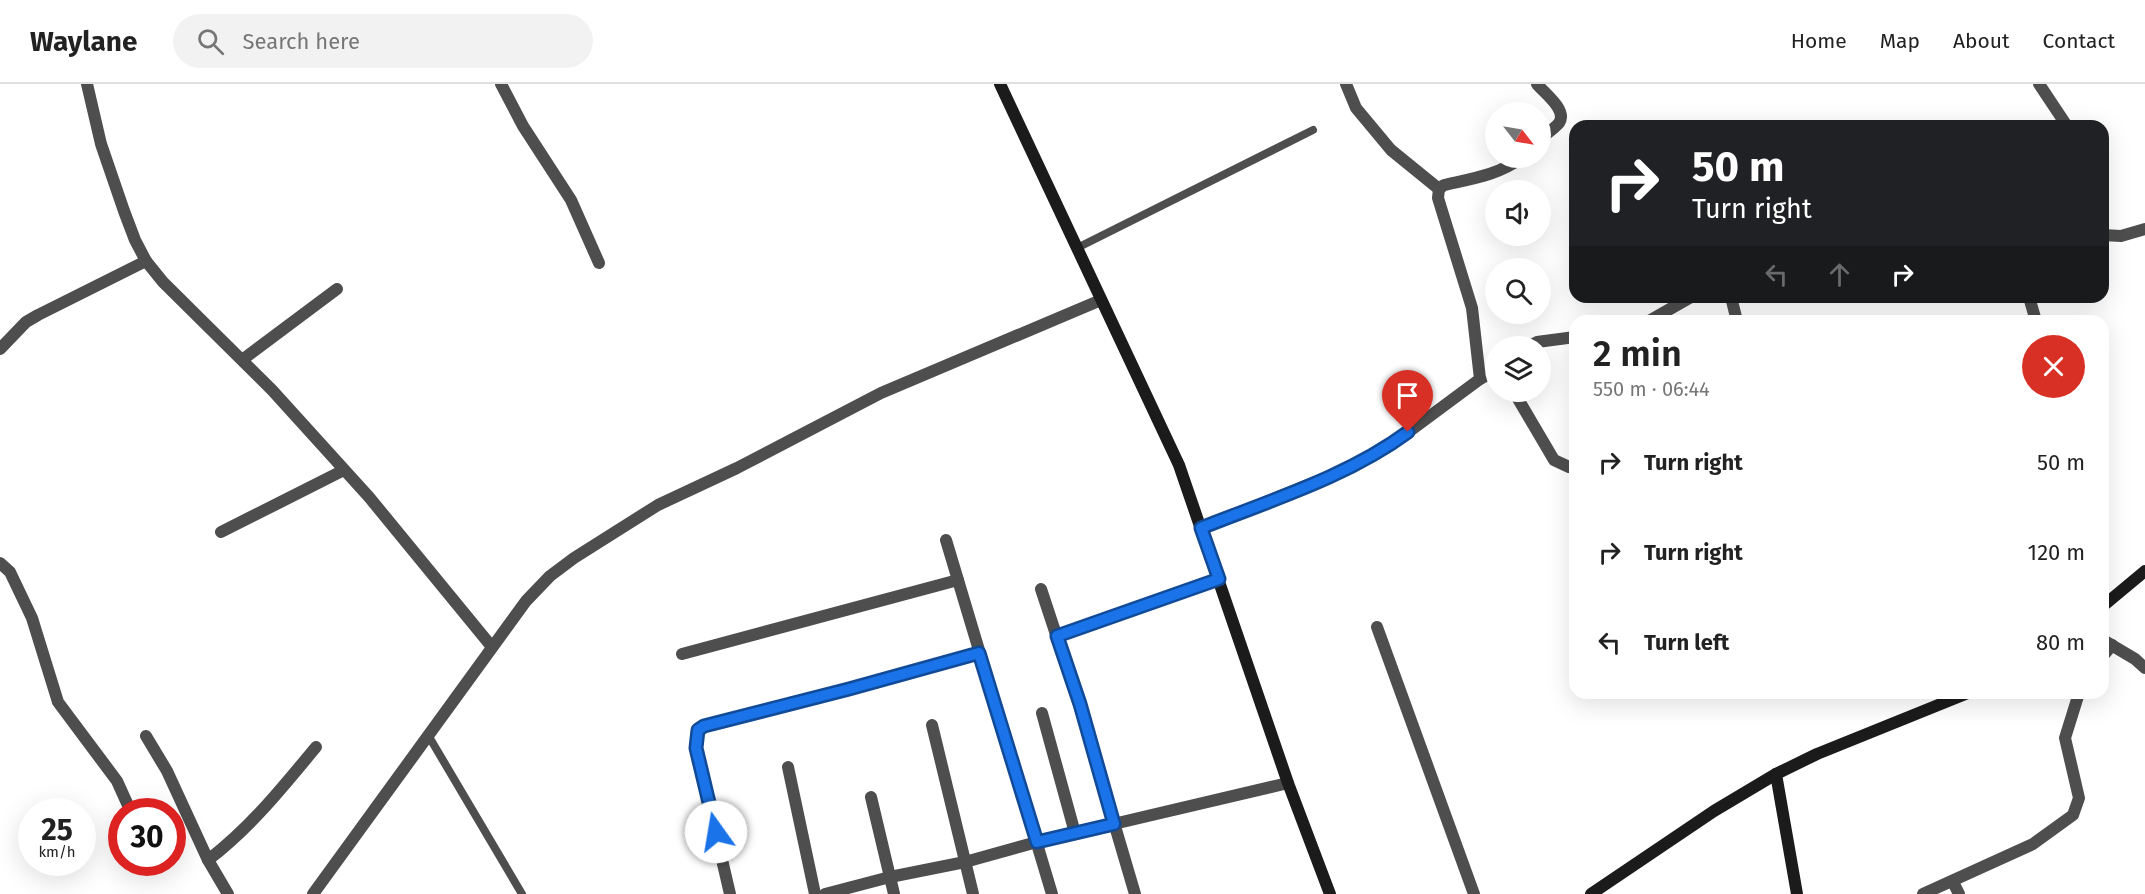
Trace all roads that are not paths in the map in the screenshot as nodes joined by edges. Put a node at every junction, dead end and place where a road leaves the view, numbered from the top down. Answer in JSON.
{"nodes":[{"id":1,"x":87,"y":84,"type":"edge"},
{"id":2,"x":501,"y":84,"type":"edge"},
{"id":3,"x":1000,"y":84,"type":"edge"},
{"id":4,"x":1346,"y":84,"type":"edge"},
{"id":5,"x":1537,"y":84,"type":"edge"},
{"id":6,"x":2038,"y":84,"type":"edge"},
{"id":7,"x":2063,"y":120,"type":"edge"},
{"id":8,"x":1313,"y":130,"type":"dead end"},
{"id":9,"x":1551,"y":130,"type":"edge"},
{"id":10,"x":1505,"y":168,"type":"edge"},
{"id":11,"x":1440,"y":189,"type":"junction"},
{"id":12,"x":2145,"y":229,"type":"edge"},
{"id":13,"x":2109,"y":235,"type":"edge"},
{"id":14,"x":1077,"y":248,"type":"junction"},
{"id":15,"x":146,"y":261,"type":"junction"},
{"id":16,"x":599,"y":263,"type":"dead end"},
{"id":17,"x":337,"y":288,"type":"dead end"},
{"id":18,"x":1101,"y":300,"type":"junction"},
{"id":19,"x":1680,"y":303,"type":"edge"},
{"id":20,"x":1660,"y":315,"type":"edge"},
{"id":21,"x":1569,"y":338,"type":"edge"},
{"id":22,"x":1551,"y":340,"type":"edge"},
{"id":23,"x":0,"y":349,"type":"edge"},
{"id":24,"x":242,"y":360,"type":"junction"},
{"id":25,"x":1485,"y":376,"type":"edge"},
{"id":26,"x":1480,"y":379,"type":"junction"},
{"id":27,"x":1520,"y":402,"type":"edge"},
{"id":28,"x":1569,"y":467,"type":"edge"},
{"id":29,"x":344,"y":470,"type":"junction"},
{"id":30,"x":1201,"y":528,"type":"junction"},
{"id":31,"x":221,"y":532,"type":"dead end"},
{"id":32,"x":946,"y":540,"type":"dead end"},
{"id":33,"x":0,"y":563,"type":"edge"},
{"id":34,"x":2145,"y":571,"type":"edge"},
{"id":35,"x":1219,"y":579,"type":"junction"},
{"id":36,"x":958,"y":580,"type":"junction"},
{"id":37,"x":1041,"y":589,"type":"dead end"},
{"id":38,"x":2109,"y":601,"type":"edge"},
{"id":39,"x":1377,"y":627,"type":"dead end"},
{"id":40,"x":1057,"y":636,"type":"junction"},
{"id":41,"x":2109,"y":643,"type":"edge"},
{"id":42,"x":492,"y":647,"type":"junction"},
{"id":43,"x":979,"y":653,"type":"junction"},
{"id":44,"x":682,"y":654,"type":"dead end"},
{"id":45,"x":2145,"y":668,"type":"edge"},
{"id":46,"x":1953,"y":699,"type":"edge"},
{"id":47,"x":2077,"y":699,"type":"edge"},
{"id":48,"x":1042,"y":713,"type":"dead end"},
{"id":49,"x":932,"y":725,"type":"dead end"},
{"id":50,"x":428,"y":735,"type":"junction"},
{"id":51,"x":146,"y":736,"type":"dead end"},
{"id":52,"x":316,"y":747,"type":"dead end"},
{"id":53,"x":788,"y":767,"type":"dead end"},
{"id":54,"x":1776,"y":774,"type":"junction"},
{"id":55,"x":1288,"y":783,"type":"junction"},
{"id":56,"x":871,"y":797,"type":"dead end"},
{"id":57,"x":125,"y":798,"type":"edge"},
{"id":58,"x":1114,"y":824,"type":"junction"},
{"id":59,"x":1075,"y":833,"type":"junction"},
{"id":60,"x":1037,"y":842,"type":"junction"},
{"id":61,"x":208,"y":860,"type":"junction"},
{"id":62,"x":965,"y":862,"type":"junction"},
{"id":63,"x":890,"y":877,"type":"junction"},
{"id":64,"x":1953,"y":882,"type":"junction"},
{"id":65,"x":228,"y":894,"type":"edge"},
{"id":66,"x":313,"y":894,"type":"edge"},
{"id":67,"x":522,"y":894,"type":"edge"},
{"id":68,"x":730,"y":894,"type":"edge"},
{"id":69,"x":815,"y":894,"type":"edge"},
{"id":70,"x":825,"y":894,"type":"edge"},
{"id":71,"x":894,"y":894,"type":"edge"},
{"id":72,"x":973,"y":894,"type":"edge"},
{"id":73,"x":1052,"y":894,"type":"edge"},
{"id":74,"x":1135,"y":894,"type":"edge"},
{"id":75,"x":1330,"y":894,"type":"edge"},
{"id":76,"x":1474,"y":894,"type":"edge"},
{"id":77,"x":1591,"y":894,"type":"edge"},
{"id":78,"x":1797,"y":894,"type":"edge"},
{"id":79,"x":1923,"y":894,"type":"edge"},
{"id":80,"x":1959,"y":894,"type":"edge"}],
"edges":[{"from":1,"to":15,"type":"street"},
{"from":2,"to":16,"type":"street"},
{"from":3,"to":14,"type":"street"},
{"from":4,"to":11,"type":"street"},
{"from":5,"to":9,"type":"street"},
{"from":6,"to":7,"type":"street"},
{"from":8,"to":14,"type":"lane"},
{"from":10,"to":11,"type":"street"},
{"from":11,"to":26,"type":"street"},
{"from":12,"to":13,"type":"street"},
{"from":14,"to":18,"type":"street"},
{"from":15,"to":23,"type":"street"},
{"from":15,"to":24,"type":"street"},
{"from":17,"to":24,"type":"street"},
{"from":18,"to":30,"type":"street"},
{"from":18,"to":42,"type":"street"},
{"from":19,"to":20,"type":"street"},
{"from":21,"to":22,"type":"street"},
{"from":24,"to":29,"type":"street"},
{"from":25,"to":26,"type":"street"},
{"from":26,"to":30,"type":"street"},
{"from":27,"to":28,"type":"street"},
{"from":29,"to":31,"type":"street"},
{"from":29,"to":42,"type":"street"},
{"from":30,"to":35,"type":"street"},
{"from":32,"to":36,"type":"street"},
{"from":33,"to":57,"type":"street"},
{"from":34,"to":38,"type":"street"},
{"from":35,"to":40,"type":"street"},
{"from":35,"to":55,"type":"street"},
{"from":36,"to":43,"type":"street"},
{"from":36,"to":44,"type":"street"},
{"from":37,"to":40,"type":"street"},
{"from":39,"to":76,"type":"street"},
{"from":40,"to":58,"type":"street"},
{"from":41,"to":45,"type":"street"},
{"from":42,"to":50,"type":"street"},
{"from":43,"to":60,"type":"street"},
{"from":43,"to":68,"type":"street"},
{"from":46,"to":54,"type":"street"},
{"from":47,"to":64,"type":"street"},
{"from":48,"to":59,"type":"street"},
{"from":49,"to":62,"type":"street"},
{"from":50,"to":66,"type":"street"},
{"from":50,"to":67,"type":"lane"},
{"from":51,"to":61,"type":"street"},
{"from":52,"to":61,"type":"street"},
{"from":53,"to":69,"type":"street"},
{"from":54,"to":77,"type":"street"},
{"from":54,"to":78,"type":"street"},
{"from":55,"to":58,"type":"street"},
{"from":55,"to":75,"type":"street"},
{"from":56,"to":63,"type":"street"},
{"from":58,"to":59,"type":"street"},
{"from":58,"to":74,"type":"street"},
{"from":59,"to":60,"type":"street"},
{"from":60,"to":62,"type":"street"},
{"from":60,"to":73,"type":"street"},
{"from":61,"to":65,"type":"street"},
{"from":62,"to":63,"type":"street"},
{"from":62,"to":72,"type":"street"},
{"from":63,"to":70,"type":"street"},
{"from":63,"to":71,"type":"street"},
{"from":64,"to":79,"type":"street"},
{"from":64,"to":80,"type":"street"}]}
